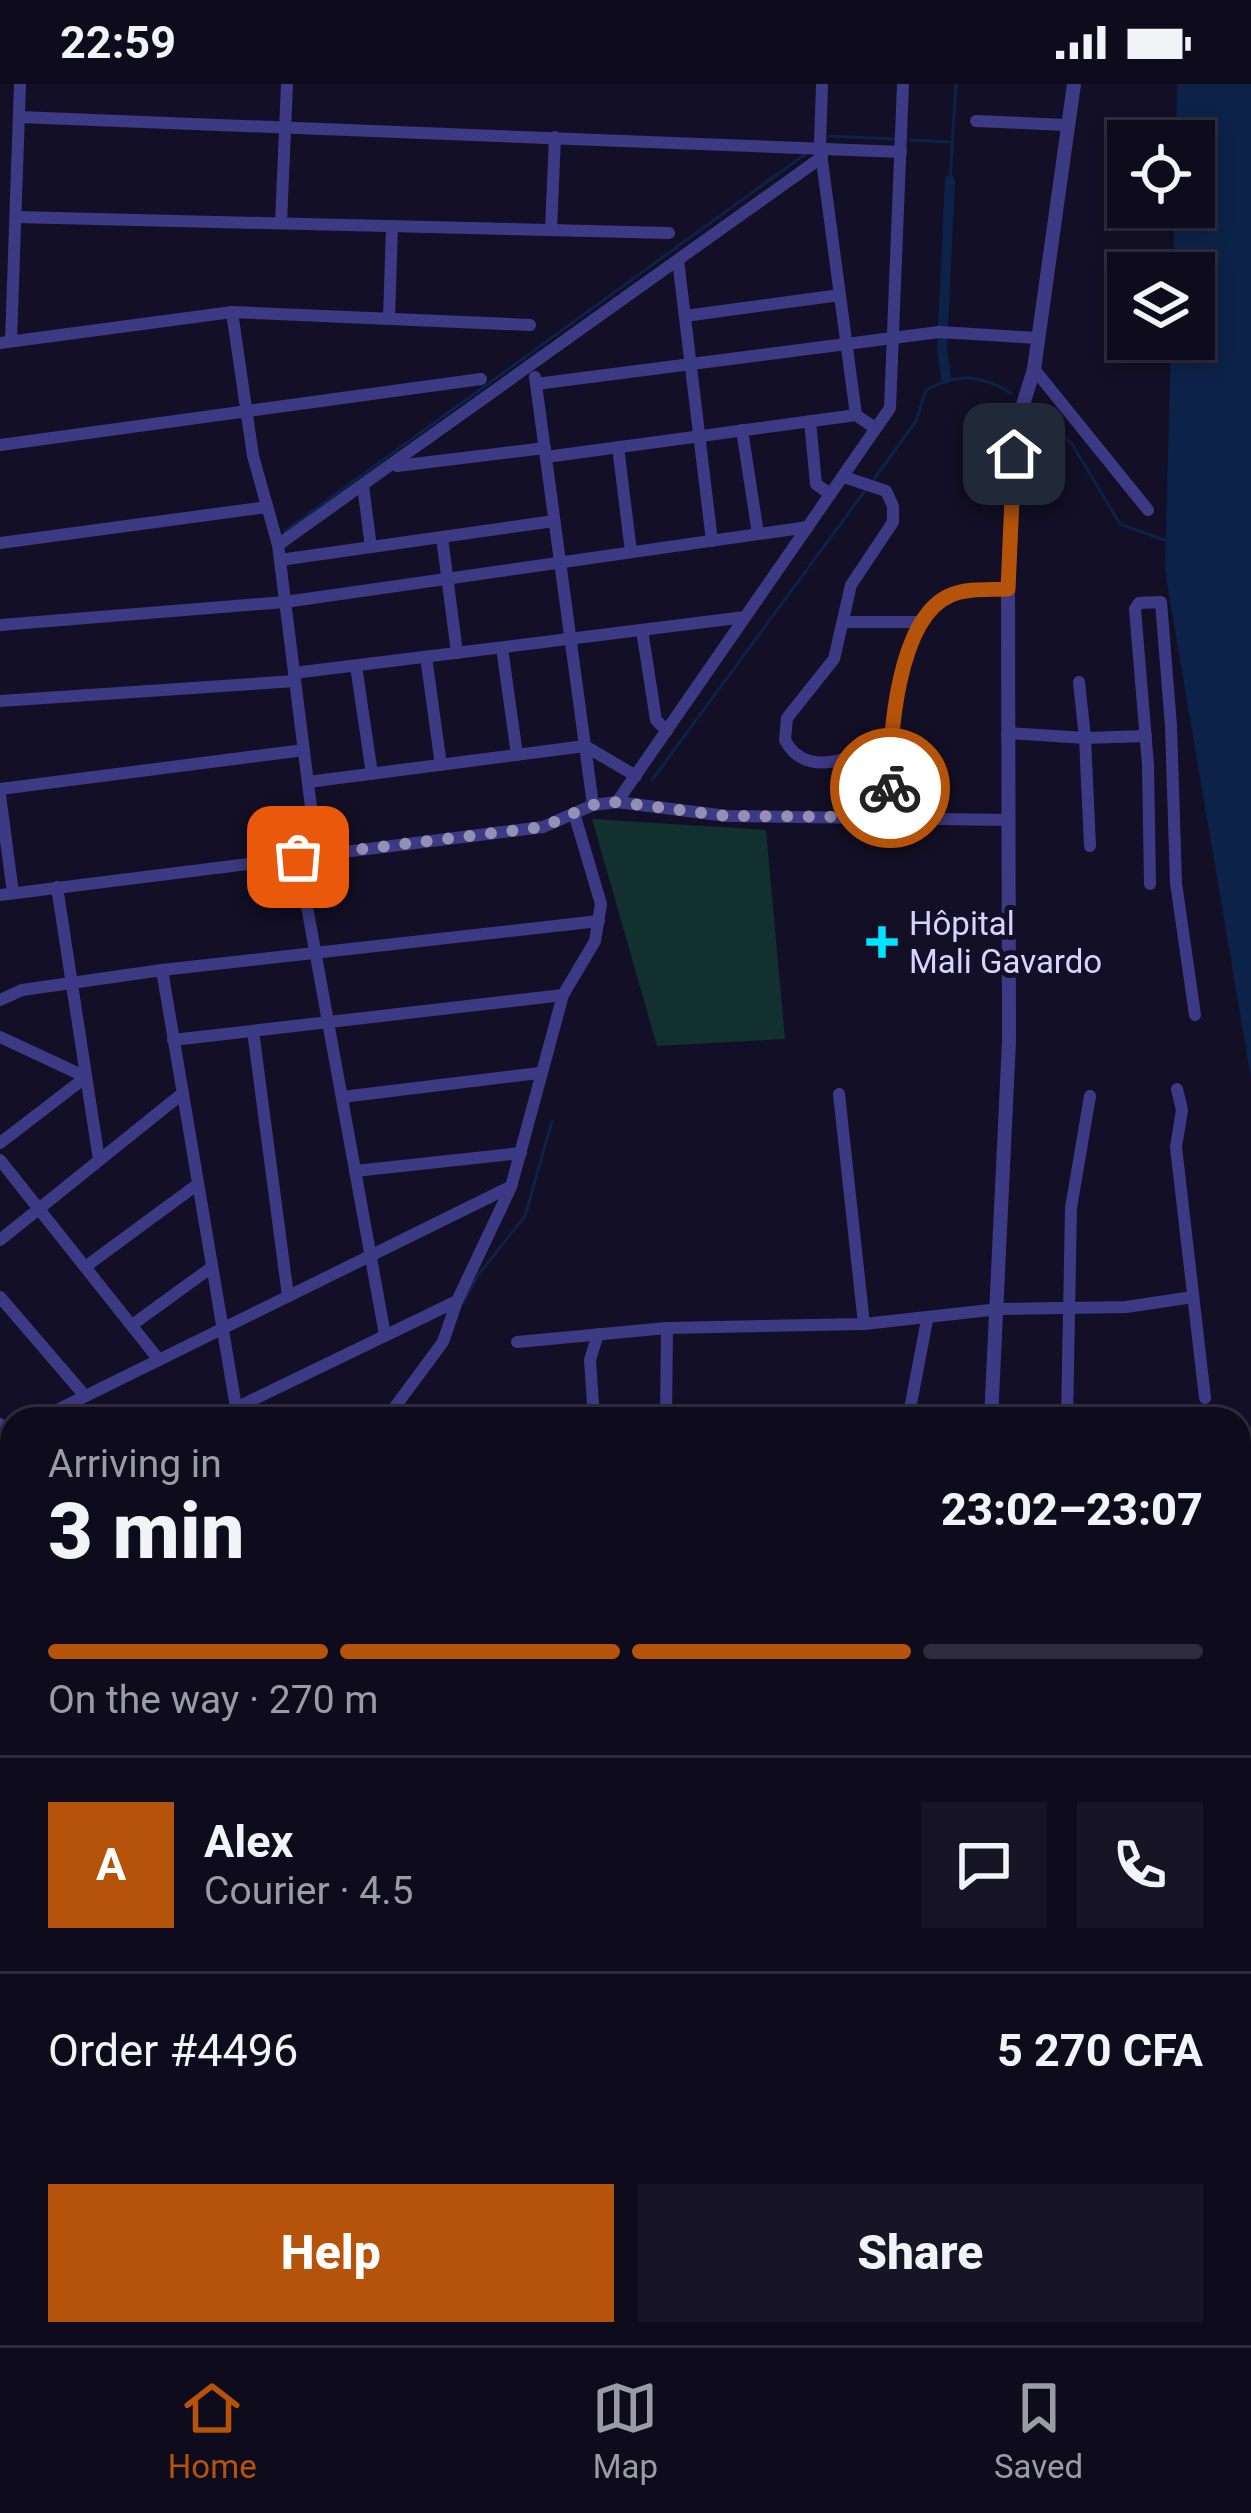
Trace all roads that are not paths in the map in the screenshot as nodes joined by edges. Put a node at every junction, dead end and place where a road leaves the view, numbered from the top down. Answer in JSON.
{"nodes":[{"id":1,"x":20,"y":84,"type":"edge"},
{"id":2,"x":287,"y":84,"type":"edge"},
{"id":3,"x":823,"y":84,"type":"edge"},
{"id":4,"x":903,"y":84,"type":"edge"},
{"id":5,"x":1074,"y":84,"type":"edge"},
{"id":6,"x":19,"y":117,"type":"junction"},
{"id":7,"x":976,"y":121,"type":"dead end"},
{"id":8,"x":1066,"y":125,"type":"junction"},
{"id":9,"x":285,"y":127,"type":"junction"},
{"id":10,"x":555,"y":136,"type":"junction"},
{"id":11,"x":821,"y":152,"type":"junction"},
{"id":12,"x":901,"y":152,"type":"junction"},
{"id":13,"x":18,"y":156,"type":"junction"},
{"id":14,"x":0,"y":158,"type":"edge"},
{"id":15,"x":16,"y":217,"type":"junction"},
{"id":16,"x":281,"y":224,"type":"junction"},
{"id":17,"x":392,"y":226,"type":"junction"},
{"id":18,"x":551,"y":230,"type":"junction"},
{"id":19,"x":669,"y":233,"type":"dead end"},
{"id":20,"x":678,"y":260,"type":"junction"},
{"id":21,"x":840,"y":295,"type":"junction"},
{"id":22,"x":232,"y":312,"type":"junction"},
{"id":23,"x":685,"y":316,"type":"junction"},
{"id":24,"x":388,"y":319,"type":"junction"},
{"id":25,"x":530,"y":325,"type":"dead end"},
{"id":26,"x":894,"y":338,"type":"junction"},
{"id":27,"x":1038,"y":338,"type":"junction"},
{"id":28,"x":6,"y":342,"type":"edge"},
{"id":29,"x":847,"y":344,"type":"junction"},
{"id":30,"x":533,"y":364,"type":"junction"},
{"id":31,"x":691,"y":364,"type":"junction"},
{"id":32,"x":1032,"y":377,"type":"junction"},
{"id":33,"x":481,"y":379,"type":"dead end"},
{"id":34,"x":536,"y":384,"type":"junction"},
{"id":35,"x":245,"y":413,"type":"junction"},
{"id":36,"x":856,"y":415,"type":"junction"},
{"id":37,"x":810,"y":422,"type":"junction"},
{"id":38,"x":875,"y":428,"type":"junction"},
{"id":39,"x":742,"y":430,"type":"junction"},
{"id":40,"x":699,"y":436,"type":"junction"},
{"id":41,"x":0,"y":446,"type":"edge"},
{"id":42,"x":618,"y":447,"type":"junction"},
{"id":43,"x":545,"y":453,"type":"junction"},
{"id":44,"x":391,"y":466,"type":"junction"},
{"id":45,"x":844,"y":477,"type":"junction"},
{"id":46,"x":363,"y":486,"type":"junction"},
{"id":47,"x":830,"y":494,"type":"junction"},
{"id":48,"x":267,"y":507,"type":"junction"},
{"id":49,"x":1148,"y":511,"type":"dead end"},
{"id":50,"x":554,"y":520,"type":"junction"},
{"id":51,"x":808,"y":527,"type":"junction"},
{"id":52,"x":758,"y":534,"type":"junction"},
{"id":53,"x":442,"y":537,"type":"junction"},
{"id":54,"x":712,"y":541,"type":"junction"},
{"id":55,"x":0,"y":543,"type":"edge"},
{"id":56,"x":371,"y":547,"type":"junction"},
{"id":57,"x":279,"y":552,"type":"junction"},
{"id":58,"x":631,"y":553,"type":"junction"},
{"id":59,"x":560,"y":562,"type":"junction"},
{"id":60,"x":447,"y":579,"type":"junction"},
{"id":61,"x":1008,"y":589,"type":"junction"},
{"id":62,"x":285,"y":602,"type":"junction"},
{"id":63,"x":745,"y":617,"type":"junction"},
{"id":64,"x":842,"y":622,"type":"junction"},
{"id":65,"x":922,"y":622,"type":"junction"},
{"id":66,"x":0,"y":625,"type":"edge"},
{"id":67,"x":642,"y":630,"type":"junction"},
{"id":68,"x":570,"y":639,"type":"junction"},
{"id":69,"x":502,"y":648,"type":"junction"},
{"id":70,"x":457,"y":653,"type":"junction"},
{"id":71,"x":426,"y":657,"type":"junction"},
{"id":72,"x":356,"y":666,"type":"junction"},
{"id":73,"x":294,"y":677,"type":"junction"},
{"id":74,"x":1079,"y":682,"type":"dead end"},
{"id":75,"x":0,"y":700,"type":"edge"},
{"id":76,"x":667,"y":731,"type":"junction"},
{"id":77,"x":1007,"y":733,"type":"junction"},
{"id":78,"x":1146,"y":736,"type":"junction"},
{"id":79,"x":1085,"y":737,"type":"junction"},
{"id":80,"x":889,"y":740,"type":"junction"},
{"id":81,"x":585,"y":746,"type":"junction"},
{"id":82,"x":304,"y":750,"type":"junction"},
{"id":83,"x":517,"y":755,"type":"junction"},
{"id":84,"x":441,"y":765,"type":"junction"},
{"id":85,"x":372,"y":774,"type":"junction"},
{"id":86,"x":636,"y":776,"type":"junction"},
{"id":87,"x":308,"y":782,"type":"junction"},
{"id":88,"x":0,"y":792,"type":"edge"},
{"id":89,"x":617,"y":802,"type":"junction"},
{"id":90,"x":592,"y":805,"type":"junction"},
{"id":91,"x":574,"y":813,"type":"junction"},
{"id":92,"x":891,"y":817,"type":"junction"},
{"id":93,"x":1009,"y":820,"type":"junction"},
{"id":94,"x":1090,"y":846,"type":"dead end"},
{"id":95,"x":317,"y":855,"type":"junction"},
{"id":96,"x":298,"y":857,"type":"junction"},
{"id":97,"x":1150,"y":884,"type":"dead end"},
{"id":98,"x":57,"y":887,"type":"junction"},
{"id":99,"x":6,"y":894,"type":"edge"},
{"id":100,"x":599,"y":921,"type":"junction"},
{"id":101,"x":315,"y":952,"type":"junction"},
{"id":102,"x":162,"y":970,"type":"junction"},
{"id":103,"x":71,"y":983,"type":"junction"},
{"id":104,"x":563,"y":995,"type":"junction"},
{"id":105,"x":0,"y":1000,"type":"edge"},
{"id":106,"x":1195,"y":1015,"type":"dead end"},
{"id":107,"x":328,"y":1022,"type":"junction"},
{"id":108,"x":253,"y":1031,"type":"junction"},
{"id":109,"x":0,"y":1037,"type":"edge"},
{"id":110,"x":173,"y":1040,"type":"junction"},
{"id":111,"x":539,"y":1073,"type":"junction"},
{"id":112,"x":86,"y":1077,"type":"junction"},
{"id":113,"x":1178,"y":1089,"type":"dead end"},
{"id":114,"x":183,"y":1093,"type":"junction"},
{"id":115,"x":839,"y":1094,"type":"dead end"},
{"id":116,"x":1090,"y":1096,"type":"dead end"},
{"id":117,"x":342,"y":1097,"type":"junction"},
{"id":118,"x":0,"y":1143,"type":"edge"},
{"id":119,"x":521,"y":1154,"type":"junction"},
{"id":120,"x":0,"y":1160,"type":"edge"},
{"id":121,"x":99,"y":1160,"type":"junction"},
{"id":122,"x":356,"y":1171,"type":"junction"},
{"id":123,"x":198,"y":1184,"type":"junction"},
{"id":124,"x":511,"y":1186,"type":"junction"},
{"id":125,"x":39,"y":1209,"type":"junction"},
{"id":126,"x":0,"y":1240,"type":"edge"},
{"id":127,"x":371,"y":1256,"type":"junction"},
{"id":128,"x":85,"y":1267,"type":"junction"},
{"id":129,"x":212,"y":1267,"type":"junction"},
{"id":130,"x":288,"y":1296,"type":"junction"},
{"id":131,"x":0,"y":1297,"type":"edge"},
{"id":132,"x":1193,"y":1297,"type":"junction"},
{"id":133,"x":457,"y":1301,"type":"junction"},
{"id":134,"x":1067,"y":1308,"type":"junction"},
{"id":135,"x":999,"y":1310,"type":"junction"},
{"id":136,"x":927,"y":1320,"type":"junction"},
{"id":137,"x":864,"y":1324,"type":"junction"},
{"id":138,"x":132,"y":1325,"type":"junction"},
{"id":139,"x":667,"y":1328,"type":"junction"},
{"id":140,"x":223,"y":1329,"type":"junction"},
{"id":141,"x":598,"y":1334,"type":"junction"},
{"id":142,"x":386,"y":1336,"type":"junction"},
{"id":143,"x":517,"y":1342,"type":"dead end"},
{"id":144,"x":159,"y":1360,"type":"junction"},
{"id":145,"x":85,"y":1396,"type":"junction"},
{"id":146,"x":1205,"y":1398,"type":"dead end"},
{"id":147,"x":63,"y":1407,"type":"edge"},
{"id":148,"x":236,"y":1407,"type":"edge"},
{"id":149,"x":249,"y":1407,"type":"edge"},
{"id":150,"x":395,"y":1407,"type":"edge"},
{"id":151,"x":593,"y":1407,"type":"edge"},
{"id":152,"x":666,"y":1407,"type":"edge"},
{"id":153,"x":910,"y":1407,"type":"edge"},
{"id":154,"x":993,"y":1407,"type":"edge"},
{"id":155,"x":1067,"y":1407,"type":"edge"}],
"edges":[{"from":1,"to":6,"type":"street"},
{"from":2,"to":9,"type":"street"},
{"from":3,"to":11,"type":"street"},
{"from":4,"to":12,"type":"street"},
{"from":5,"to":8,"type":"street"},
{"from":6,"to":9,"type":"street"},
{"from":6,"to":13,"type":"street"},
{"from":7,"to":8,"type":"street"},
{"from":8,"to":27,"type":"street"},
{"from":9,"to":10,"type":"street"},
{"from":9,"to":16,"type":"street"},
{"from":10,"to":11,"type":"street"},
{"from":10,"to":18,"type":"street"},
{"from":11,"to":12,"type":"street"},
{"from":11,"to":20,"type":"street"},
{"from":11,"to":21,"type":"street"},
{"from":12,"to":26,"type":"street"},
{"from":13,"to":14,"type":"street"},
{"from":13,"to":15,"type":"street"},
{"from":15,"to":16,"type":"street"},
{"from":15,"to":28,"type":"street"},
{"from":16,"to":17,"type":"street"},
{"from":17,"to":18,"type":"street"},
{"from":17,"to":24,"type":"street"},
{"from":18,"to":19,"type":"street"},
{"from":20,"to":23,"type":"street"},
{"from":20,"to":30,"type":"street"},
{"from":21,"to":23,"type":"street"},
{"from":21,"to":29,"type":"street"},
{"from":22,"to":24,"type":"street"},
{"from":22,"to":28,"type":"street"},
{"from":22,"to":35,"type":"street"},
{"from":23,"to":31,"type":"street"},
{"from":24,"to":25,"type":"street"},
{"from":26,"to":27,"type":"street"},
{"from":26,"to":29,"type":"street"},
{"from":26,"to":38,"type":"street"},
{"from":27,"to":32,"type":"street"},
{"from":29,"to":31,"type":"street"},
{"from":29,"to":36,"type":"street"},
{"from":30,"to":34,"type":"street"},
{"from":30,"to":44,"type":"street"},
{"from":31,"to":34,"type":"street"},
{"from":31,"to":40,"type":"street"},
{"from":32,"to":49,"type":"street"},
{"from":32,"to":61,"type":"street"},
{"from":33,"to":35,"type":"street"},
{"from":34,"to":43,"type":"street"},
{"from":35,"to":41,"type":"street"},
{"from":35,"to":48,"type":"street"},
{"from":36,"to":37,"type":"street"},
{"from":36,"to":38,"type":"street"},
{"from":37,"to":39,"type":"street"},
{"from":37,"to":47,"type":"street"},
{"from":38,"to":45,"type":"street"},
{"from":39,"to":40,"type":"street"},
{"from":39,"to":52,"type":"street"},
{"from":40,"to":42,"type":"street"},
{"from":40,"to":54,"type":"street"},
{"from":42,"to":43,"type":"street"},
{"from":42,"to":58,"type":"street"},
{"from":43,"to":44,"type":"street"},
{"from":43,"to":50,"type":"street"},
{"from":44,"to":46,"type":"street"},
{"from":45,"to":47,"type":"street"},
{"from":45,"to":64,"type":"street"},
{"from":46,"to":56,"type":"street"},
{"from":46,"to":57,"type":"street"},
{"from":47,"to":51,"type":"street"},
{"from":48,"to":55,"type":"street"},
{"from":48,"to":57,"type":"street"},
{"from":50,"to":53,"type":"street"},
{"from":50,"to":59,"type":"street"},
{"from":51,"to":52,"type":"street"},
{"from":51,"to":63,"type":"street"},
{"from":52,"to":54,"type":"street"},
{"from":53,"to":56,"type":"street"},
{"from":53,"to":60,"type":"street"},
{"from":54,"to":58,"type":"street"},
{"from":56,"to":57,"type":"street"},
{"from":57,"to":62,"type":"street"},
{"from":58,"to":59,"type":"street"},
{"from":59,"to":60,"type":"street"},
{"from":59,"to":68,"type":"street"},
{"from":60,"to":62,"type":"street"},
{"from":60,"to":70,"type":"street"},
{"from":61,"to":65,"type":"street"},
{"from":61,"to":77,"type":"street"},
{"from":62,"to":66,"type":"street"},
{"from":62,"to":73,"type":"street"},
{"from":63,"to":67,"type":"street"},
{"from":63,"to":76,"type":"street"},
{"from":64,"to":65,"type":"street"},
{"from":64,"to":80,"type":"street"},
{"from":65,"to":80,"type":"street"},
{"from":67,"to":68,"type":"street"},
{"from":67,"to":76,"type":"street"},
{"from":68,"to":69,"type":"street"},
{"from":68,"to":81,"type":"street"},
{"from":69,"to":70,"type":"street"},
{"from":69,"to":83,"type":"street"},
{"from":70,"to":71,"type":"street"},
{"from":71,"to":72,"type":"street"},
{"from":71,"to":84,"type":"street"},
{"from":72,"to":73,"type":"street"},
{"from":72,"to":85,"type":"street"},
{"from":73,"to":75,"type":"street"},
{"from":73,"to":82,"type":"street"},
{"from":74,"to":79,"type":"street"},
{"from":76,"to":86,"type":"street"},
{"from":77,"to":79,"type":"street"},
{"from":77,"to":93,"type":"street"},
{"from":78,"to":79,"type":"street"},
{"from":78,"to":97,"type":"street"},
{"from":78,"to":106,"type":"street"},
{"from":79,"to":94,"type":"street"},
{"from":80,"to":92,"type":"street"},
{"from":81,"to":83,"type":"street"},
{"from":81,"to":86,"type":"street"},
{"from":81,"to":90,"type":"street"},
{"from":82,"to":87,"type":"street"},
{"from":82,"to":88,"type":"street"},
{"from":83,"to":84,"type":"street"},
{"from":84,"to":85,"type":"street"},
{"from":85,"to":87,"type":"street"},
{"from":86,"to":89,"type":"street"},
{"from":87,"to":95,"type":"street"},
{"from":88,"to":99,"type":"street"},
{"from":89,"to":90,"type":"street"},
{"from":89,"to":92,"type":"street"},
{"from":90,"to":91,"type":"street"},
{"from":91,"to":95,"type":"street"},
{"from":91,"to":100,"type":"street"},
{"from":92,"to":93,"type":"street"},
{"from":93,"to":135,"type":"street"},
{"from":95,"to":96,"type":"street"},
{"from":96,"to":98,"type":"street"},
{"from":96,"to":101,"type":"street"},
{"from":98,"to":99,"type":"street"},
{"from":98,"to":103,"type":"street"},
{"from":100,"to":101,"type":"street"},
{"from":100,"to":104,"type":"street"},
{"from":101,"to":102,"type":"street"},
{"from":101,"to":107,"type":"street"},
{"from":102,"to":103,"type":"street"},
{"from":102,"to":110,"type":"street"},
{"from":103,"to":105,"type":"street"},
{"from":103,"to":112,"type":"street"},
{"from":104,"to":107,"type":"street"},
{"from":104,"to":111,"type":"street"},
{"from":107,"to":108,"type":"street"},
{"from":107,"to":117,"type":"street"},
{"from":108,"to":110,"type":"street"},
{"from":108,"to":130,"type":"street"},
{"from":109,"to":112,"type":"street"},
{"from":110,"to":114,"type":"street"},
{"from":111,"to":117,"type":"street"},
{"from":111,"to":119,"type":"street"},
{"from":112,"to":118,"type":"street"},
{"from":112,"to":121,"type":"street"},
{"from":113,"to":132,"type":"street"},
{"from":114,"to":121,"type":"street"},
{"from":114,"to":123,"type":"street"},
{"from":115,"to":137,"type":"street"},
{"from":116,"to":134,"type":"street"},
{"from":117,"to":122,"type":"street"},
{"from":119,"to":122,"type":"street"},
{"from":119,"to":124,"type":"street"},
{"from":120,"to":125,"type":"street"},
{"from":121,"to":125,"type":"street"},
{"from":122,"to":127,"type":"street"},
{"from":123,"to":128,"type":"street"},
{"from":123,"to":129,"type":"street"},
{"from":124,"to":127,"type":"street"},
{"from":124,"to":133,"type":"street"},
{"from":125,"to":126,"type":"street"},
{"from":125,"to":128,"type":"street"},
{"from":127,"to":130,"type":"street"},
{"from":127,"to":142,"type":"street"},
{"from":128,"to":138,"type":"street"},
{"from":129,"to":138,"type":"street"},
{"from":129,"to":140,"type":"street"},
{"from":130,"to":140,"type":"street"},
{"from":131,"to":145,"type":"street"},
{"from":132,"to":134,"type":"street"},
{"from":132,"to":146,"type":"street"},
{"from":133,"to":142,"type":"street"},
{"from":133,"to":150,"type":"street"},
{"from":134,"to":135,"type":"street"},
{"from":134,"to":155,"type":"street"},
{"from":135,"to":136,"type":"street"},
{"from":135,"to":154,"type":"street"},
{"from":136,"to":137,"type":"street"},
{"from":136,"to":153,"type":"street"},
{"from":137,"to":139,"type":"street"},
{"from":138,"to":144,"type":"street"},
{"from":139,"to":141,"type":"street"},
{"from":139,"to":152,"type":"street"},
{"from":140,"to":144,"type":"street"},
{"from":140,"to":148,"type":"street"},
{"from":141,"to":143,"type":"street"},
{"from":141,"to":151,"type":"street"},
{"from":142,"to":149,"type":"street"},
{"from":144,"to":145,"type":"street"},
{"from":145,"to":147,"type":"street"}]}
